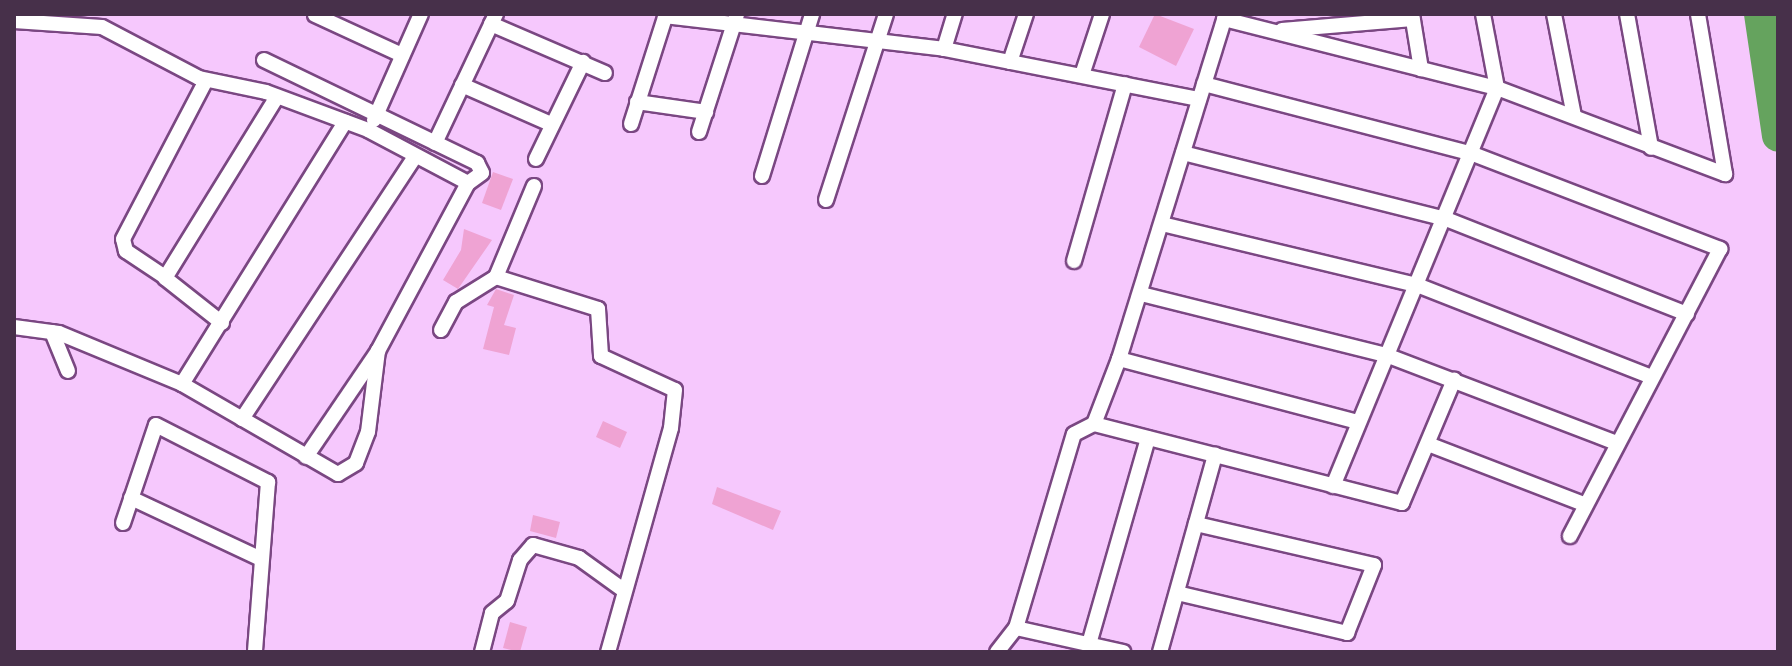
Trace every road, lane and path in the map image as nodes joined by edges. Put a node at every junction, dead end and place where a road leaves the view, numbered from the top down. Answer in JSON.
{"nodes":[{"id":1,"x":421,"y":14,"type":"edge"},
{"id":2,"x":812,"y":14,"type":"edge"},
{"id":3,"x":886,"y":14,"type":"edge"},
{"id":4,"x":955,"y":14,"type":"edge"},
{"id":5,"x":1026,"y":14,"type":"edge"},
{"id":6,"x":1102,"y":14,"type":"edge"},
{"id":7,"x":1483,"y":14,"type":"edge"},
{"id":8,"x":1554,"y":14,"type":"edge"},
{"id":9,"x":1627,"y":14,"type":"edge"},
{"id":10,"x":1698,"y":14,"type":"edge"},
{"id":11,"x":315,"y":15,"type":"edge"},
{"id":12,"x":666,"y":15,"type":"edge"},
{"id":13,"x":1225,"y":16,"type":"edge"},
{"id":14,"x":1412,"y":16,"type":"edge"},
{"id":15,"x":494,"y":19,"type":"edge"},
{"id":16,"x":736,"y":19,"type":"edge"},
{"id":17,"x":14,"y":21,"type":"edge"},
{"id":18,"x":102,"y":21,"type":"edge"},
{"id":19,"x":1269,"y":31,"type":"junction"},
{"id":20,"x":806,"y":33,"type":"junction"},
{"id":21,"x":878,"y":41,"type":"junction"},
{"id":22,"x":944,"y":49,"type":"junction"},
{"id":23,"x":402,"y":55,"type":"junction"},
{"id":24,"x":264,"y":60,"type":"dead end"},
{"id":25,"x":583,"y":62,"type":"junction"},
{"id":26,"x":1010,"y":62,"type":"junction"},
{"id":27,"x":1421,"y":69,"type":"junction"},
{"id":28,"x":605,"y":73,"type":"dead end"},
{"id":29,"x":1082,"y":75,"type":"junction"},
{"id":30,"x":206,"y":80,"type":"junction"},
{"id":31,"x":1125,"y":84,"type":"junction"},
{"id":32,"x":462,"y":85,"type":"junction"},
{"id":33,"x":1497,"y":88,"type":"junction"},
{"id":34,"x":1202,"y":92,"type":"junction"},
{"id":35,"x":277,"y":97,"type":"junction"},
{"id":36,"x":637,"y":102,"type":"junction"},
{"id":37,"x":706,"y":112,"type":"junction"},
{"id":38,"x":378,"y":114,"type":"junction"},
{"id":39,"x":1574,"y":116,"type":"junction"},
{"id":40,"x":345,"y":122,"type":"junction"},
{"id":41,"x":551,"y":124,"type":"junction"},
{"id":42,"x":631,"y":124,"type":"dead end"},
{"id":43,"x":368,"y":130,"type":"junction"},
{"id":44,"x":699,"y":132,"type":"dead end"},
{"id":45,"x":435,"y":143,"type":"junction"},
{"id":46,"x":1651,"y":148,"type":"junction"},
{"id":47,"x":1183,"y":153,"type":"junction"},
{"id":48,"x":1473,"y":154,"type":"junction"},
{"id":49,"x":415,"y":157,"type":"junction"},
{"id":50,"x":536,"y":159,"type":"dead end"},
{"id":51,"x":762,"y":176,"type":"dead end"},
{"id":52,"x":468,"y":183,"type":"junction"},
{"id":53,"x":534,"y":186,"type":"dead end"},
{"id":54,"x":826,"y":200,"type":"dead end"},
{"id":55,"x":1446,"y":219,"type":"junction"},
{"id":56,"x":1162,"y":224,"type":"junction"},
{"id":57,"x":1074,"y":261,"type":"dead end"},
{"id":58,"x":165,"y":277,"type":"junction"},
{"id":59,"x":496,"y":277,"type":"junction"},
{"id":60,"x":1417,"y":285,"type":"junction"},
{"id":61,"x":1141,"y":294,"type":"junction"},
{"id":62,"x":1687,"y":314,"type":"junction"},
{"id":63,"x":222,"y":323,"type":"junction"},
{"id":64,"x":14,"y":327,"type":"edge"},
{"id":65,"x":441,"y":330,"type":"dead end"},
{"id":66,"x":52,"y":332,"type":"junction"},
{"id":67,"x":378,"y":351,"type":"junction"},
{"id":68,"x":1386,"y":355,"type":"junction"},
{"id":69,"x":1119,"y":359,"type":"junction"},
{"id":70,"x":68,"y":371,"type":"dead end"},
{"id":71,"x":1652,"y":377,"type":"junction"},
{"id":72,"x":1454,"y":380,"type":"junction"},
{"id":73,"x":182,"y":384,"type":"junction"},
{"id":74,"x":242,"y":419,"type":"junction"},
{"id":75,"x":1357,"y":422,"type":"junction"},
{"id":76,"x":1094,"y":424,"type":"junction"},
{"id":77,"x":1148,"y":438,"type":"junction"},
{"id":78,"x":1617,"y":443,"type":"junction"},
{"id":79,"x":1428,"y":444,"type":"junction"},
{"id":80,"x":1215,"y":455,"type":"junction"},
{"id":81,"x":306,"y":457,"type":"junction"},
{"id":82,"x":1333,"y":486,"type":"junction"},
{"id":83,"x":131,"y":498,"type":"junction"},
{"id":84,"x":1586,"y":505,"type":"junction"},
{"id":85,"x":123,"y":523,"type":"dead end"},
{"id":86,"x":1196,"y":524,"type":"junction"},
{"id":87,"x":1570,"y":536,"type":"dead end"},
{"id":88,"x":259,"y":558,"type":"junction"},
{"id":89,"x":622,"y":589,"type":"junction"},
{"id":90,"x":1177,"y":593,"type":"junction"},
{"id":91,"x":1016,"y":628,"type":"junction"},
{"id":92,"x":1089,"y":644,"type":"junction"},
{"id":93,"x":255,"y":652,"type":"edge"},
{"id":94,"x":482,"y":652,"type":"edge"},
{"id":95,"x":608,"y":652,"type":"edge"},
{"id":96,"x":997,"y":652,"type":"edge"},
{"id":97,"x":1123,"y":652,"type":"edge"},
{"id":98,"x":1160,"y":652,"type":"edge"}],
"edges":[{"from":1,"to":23,"type":"street"},
{"from":2,"to":20,"type":"street"},
{"from":3,"to":21,"type":"street"},
{"from":4,"to":22,"type":"street"},
{"from":5,"to":26,"type":"street"},
{"from":6,"to":29,"type":"street"},
{"from":7,"to":33,"type":"street"},
{"from":8,"to":39,"type":"street"},
{"from":9,"to":46,"type":"street"},
{"from":10,"to":46,"type":"street"},
{"from":11,"to":23,"type":"street"},
{"from":12,"to":16,"type":"street"},
{"from":12,"to":36,"type":"street"},
{"from":13,"to":19,"type":"street"},
{"from":13,"to":34,"type":"street"},
{"from":14,"to":19,"type":"street"},
{"from":14,"to":27,"type":"street"},
{"from":15,"to":25,"type":"street"},
{"from":15,"to":32,"type":"street"},
{"from":16,"to":20,"type":"street"},
{"from":16,"to":37,"type":"street"},
{"from":17,"to":18,"type":"street"},
{"from":18,"to":30,"type":"street"},
{"from":19,"to":27,"type":"street"},
{"from":20,"to":21,"type":"street"},
{"from":20,"to":51,"type":"street"},
{"from":21,"to":22,"type":"street"},
{"from":21,"to":54,"type":"street"},
{"from":22,"to":26,"type":"street"},
{"from":23,"to":38,"type":"street"},
{"from":24,"to":38,"type":"street"},
{"from":25,"to":28,"type":"street"},
{"from":25,"to":41,"type":"street"},
{"from":26,"to":29,"type":"street"},
{"from":27,"to":33,"type":"street"},
{"from":29,"to":31,"type":"street"},
{"from":30,"to":35,"type":"street"},
{"from":30,"to":58,"type":"street"},
{"from":31,"to":34,"type":"street"},
{"from":31,"to":57,"type":"street"},
{"from":32,"to":41,"type":"street"},
{"from":32,"to":45,"type":"street"},
{"from":33,"to":39,"type":"street"},
{"from":33,"to":48,"type":"street"},
{"from":34,"to":47,"type":"street"},
{"from":34,"to":48,"type":"street"},
{"from":35,"to":40,"type":"street"},
{"from":35,"to":58,"type":"street"},
{"from":36,"to":37,"type":"street"},
{"from":36,"to":42,"type":"street"},
{"from":37,"to":44,"type":"street"},
{"from":38,"to":43,"type":"street"},
{"from":38,"to":45,"type":"street"},
{"from":39,"to":46,"type":"street"},
{"from":40,"to":43,"type":"street"},
{"from":40,"to":63,"type":"street"},
{"from":41,"to":50,"type":"street"},
{"from":43,"to":49,"type":"street"},
{"from":45,"to":52,"type":"street"},
{"from":47,"to":55,"type":"street"},
{"from":47,"to":56,"type":"street"},
{"from":48,"to":55,"type":"street"},
{"from":48,"to":62,"type":"street"},
{"from":49,"to":52,"type":"street"},
{"from":49,"to":74,"type":"street"},
{"from":52,"to":67,"type":"street"},
{"from":53,"to":59,"type":"street"},
{"from":55,"to":60,"type":"street"},
{"from":55,"to":62,"type":"street"},
{"from":56,"to":60,"type":"street"},
{"from":56,"to":61,"type":"street"},
{"from":58,"to":63,"type":"street"},
{"from":59,"to":65,"type":"street"},
{"from":59,"to":89,"type":"street"},
{"from":60,"to":68,"type":"street"},
{"from":60,"to":71,"type":"street"},
{"from":61,"to":68,"type":"street"},
{"from":61,"to":69,"type":"street"},
{"from":62,"to":71,"type":"street"},
{"from":63,"to":73,"type":"street"},
{"from":64,"to":66,"type":"street"},
{"from":66,"to":70,"type":"street"},
{"from":66,"to":73,"type":"street"},
{"from":67,"to":81,"type":"street"},
{"from":67,"to":81,"type":"street"},
{"from":68,"to":72,"type":"street"},
{"from":68,"to":75,"type":"street"},
{"from":69,"to":75,"type":"street"},
{"from":69,"to":76,"type":"street"},
{"from":71,"to":78,"type":"street"},
{"from":72,"to":78,"type":"street"},
{"from":72,"to":79,"type":"street"},
{"from":73,"to":74,"type":"street"},
{"from":74,"to":81,"type":"street"},
{"from":75,"to":82,"type":"street"},
{"from":76,"to":77,"type":"street"},
{"from":76,"to":91,"type":"street"},
{"from":77,"to":80,"type":"street"},
{"from":77,"to":92,"type":"street"},
{"from":78,"to":84,"type":"street"},
{"from":79,"to":82,"type":"street"},
{"from":79,"to":84,"type":"street"},
{"from":80,"to":82,"type":"street"},
{"from":80,"to":86,"type":"street"},
{"from":83,"to":85,"type":"street"},
{"from":83,"to":88,"type":"street"},
{"from":83,"to":88,"type":"street"},
{"from":84,"to":87,"type":"street"},
{"from":86,"to":90,"type":"street"},
{"from":86,"to":90,"type":"street"},
{"from":88,"to":93,"type":"street"},
{"from":89,"to":94,"type":"street"},
{"from":89,"to":95,"type":"street"},
{"from":90,"to":98,"type":"street"},
{"from":91,"to":92,"type":"street"},
{"from":91,"to":96,"type":"street"},
{"from":92,"to":97,"type":"street"}]}
